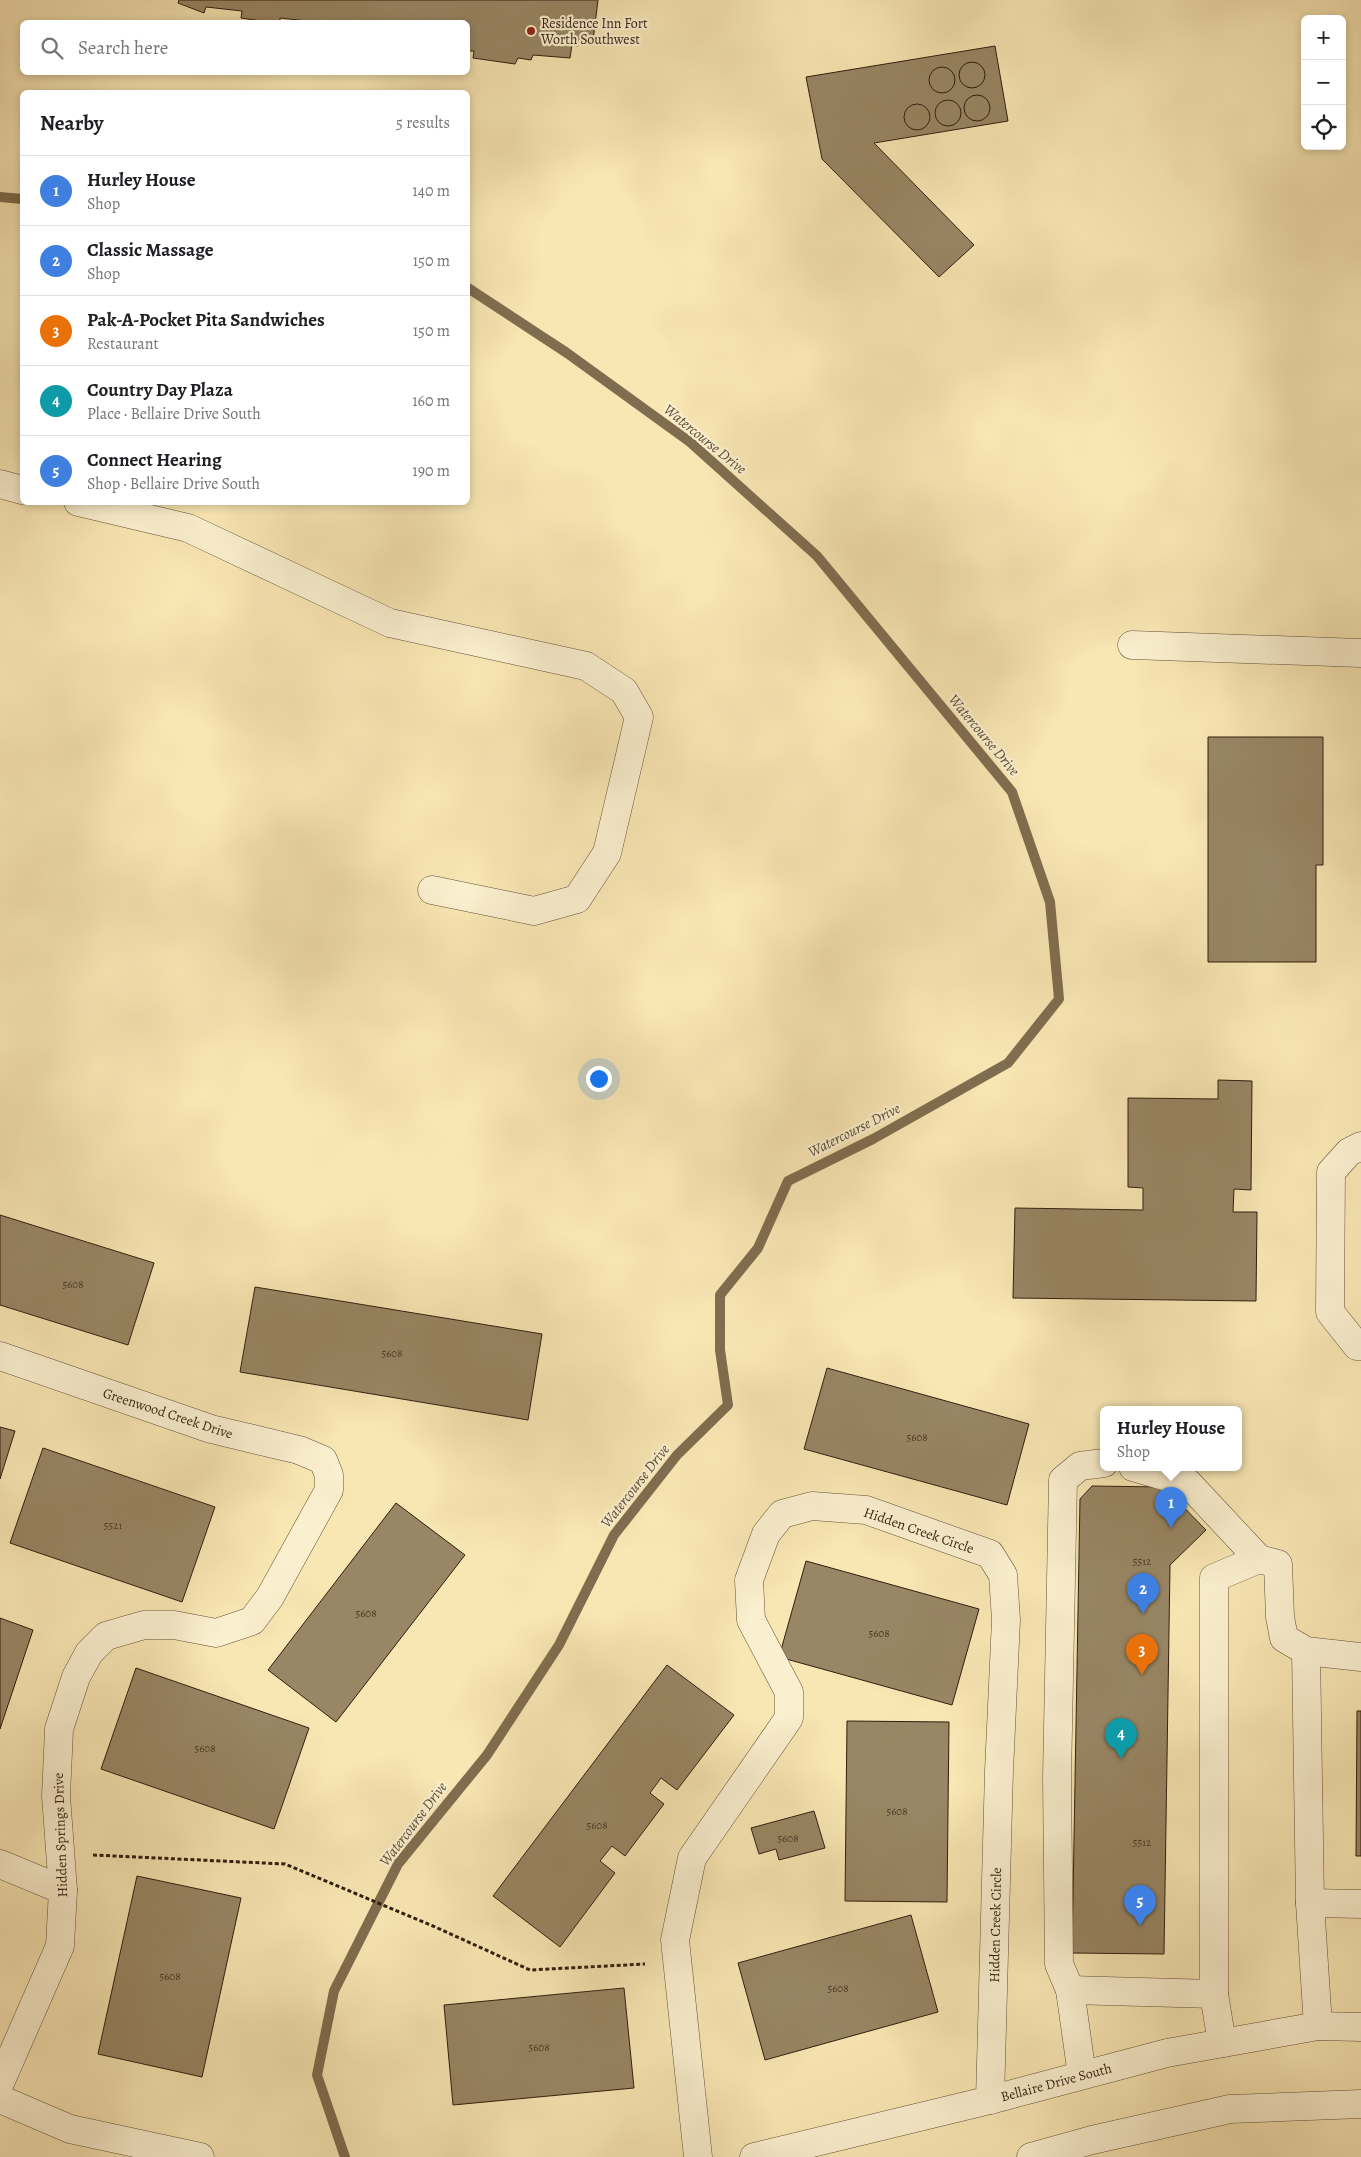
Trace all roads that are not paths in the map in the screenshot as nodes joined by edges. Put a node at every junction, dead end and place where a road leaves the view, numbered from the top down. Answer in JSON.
{"nodes":[{"id":1,"x":0,"y":484,"type":"edge"},
{"id":2,"x":20,"y":489,"type":"edge"},
{"id":3,"x":91,"y":505,"type":"edge"},
{"id":4,"x":1132,"y":645,"type":"dead end"},
{"id":5,"x":1361,"y":654,"type":"edge"},
{"id":6,"x":432,"y":890,"type":"dead end"},
{"id":7,"x":1361,"y":1146,"type":"edge"},
{"id":8,"x":1361,"y":1346,"type":"edge"},
{"id":9,"x":0,"y":1356,"type":"edge"},
{"id":10,"x":1100,"y":1464,"type":"edge"},
{"id":11,"x":1146,"y":1471,"type":"edge"},
{"id":12,"x":330,"y":1475,"type":"joint"},
{"id":13,"x":1259,"y":1559,"type":"junction"},
{"id":14,"x":1306,"y":1651,"type":"junction"},
{"id":15,"x":1361,"y":1657,"type":"edge"},
{"id":16,"x":0,"y":1864,"type":"edge"},
{"id":17,"x":63,"y":1890,"type":"junction"},
{"id":18,"x":1310,"y":1903,"type":"junction"},
{"id":19,"x":1361,"y":1904,"type":"edge"},
{"id":20,"x":1070,"y":1990,"type":"junction"},
{"id":21,"x":1214,"y":1994,"type":"junction"},
{"id":22,"x":1318,"y":2026,"type":"junction"},
{"id":23,"x":1361,"y":2027,"type":"edge"},
{"id":24,"x":1222,"y":2043,"type":"junction"},
{"id":25,"x":1082,"y":2076,"type":"junction"},
{"id":26,"x":0,"y":2083,"type":"edge"},
{"id":27,"x":0,"y":2099,"type":"edge"},
{"id":28,"x":990,"y":2100,"type":"junction"},
{"id":29,"x":1361,"y":2104,"type":"edge"},
{"id":30,"x":1094,"y":2149,"type":"edge"},
{"id":31,"x":197,"y":2157,"type":"edge"},
{"id":32,"x":698,"y":2157,"type":"edge"},
{"id":33,"x":754,"y":2157,"type":"edge"},
{"id":34,"x":1031,"y":2157,"type":"edge"}],
"edges":[{"from":1,"to":2,"type":"street"},
{"from":3,"to":6,"type":"street"},
{"from":4,"to":5,"type":"street"},
{"from":7,"to":8,"type":"street"},
{"from":9,"to":12,"type":"street","name":"Greenwood Creek Drive"},
{"from":10,"to":20,"type":"street"},
{"from":11,"to":13,"type":"street"},
{"from":12,"to":17,"type":"street","name":"Hidden Springs Drive"},
{"from":13,"to":14,"type":"street"},
{"from":13,"to":21,"type":"street"},
{"from":14,"to":15,"type":"street"},
{"from":14,"to":18,"type":"street"},
{"from":16,"to":17,"type":"street"},
{"from":17,"to":26,"type":"street","name":"Hidden Springs Drive"},
{"from":18,"to":19,"type":"street"},
{"from":18,"to":22,"type":"street"},
{"from":20,"to":21,"type":"street"},
{"from":20,"to":25,"type":"street"},
{"from":21,"to":24,"type":"street"},
{"from":22,"to":23,"type":"street","name":"Bellaire Drive South"},
{"from":22,"to":24,"type":"street","name":"Bellaire Drive South"},
{"from":24,"to":25,"type":"street","name":"Bellaire Drive South"},
{"from":25,"to":28,"type":"street","name":"Bellaire Drive South"},
{"from":27,"to":31,"type":"street"},
{"from":28,"to":32,"type":"street","name":"Hidden Creek Circle"},
{"from":28,"to":33,"type":"street","name":"Bellaire Drive South"},
{"from":29,"to":30,"type":"street"},
{"from":30,"to":34,"type":"street"}]}
